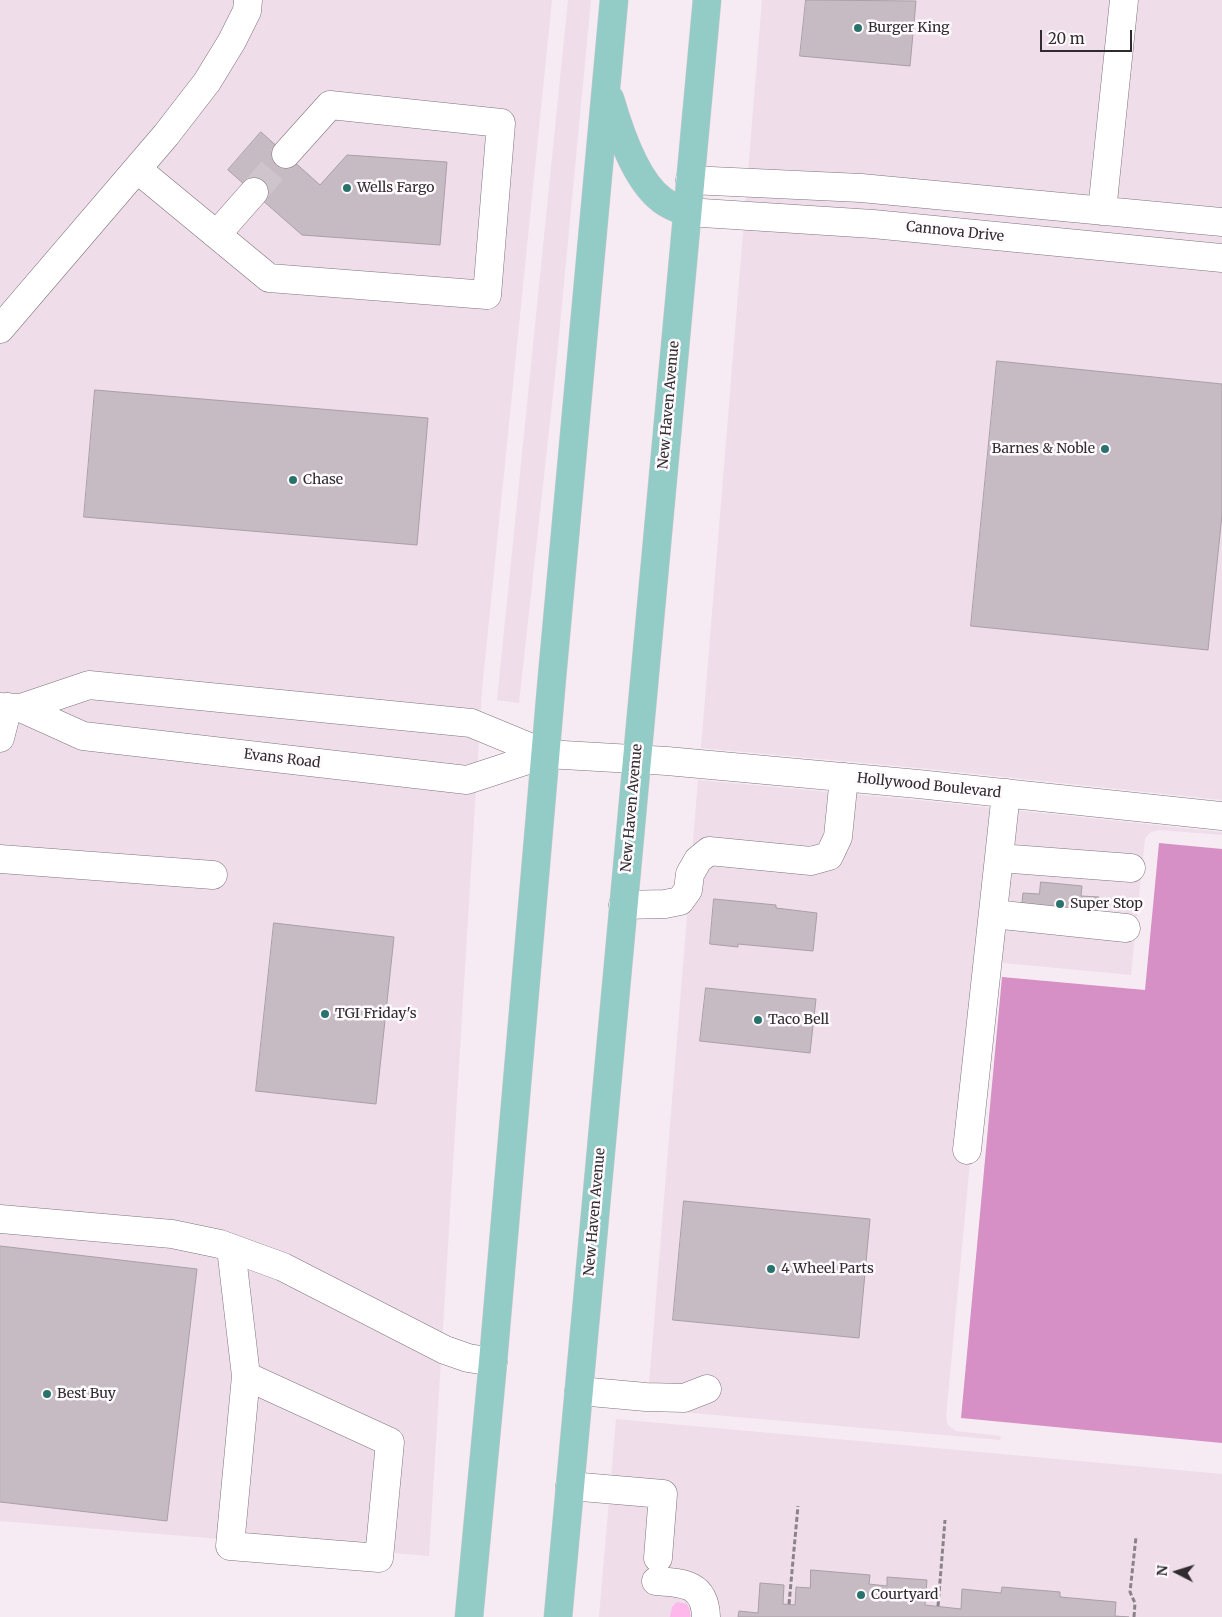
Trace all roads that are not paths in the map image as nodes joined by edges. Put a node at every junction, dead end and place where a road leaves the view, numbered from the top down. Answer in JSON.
{"nodes":[{"id":1,"x":248,"y":0,"type":"edge"},
{"id":2,"x":614,"y":0,"type":"edge"},
{"id":3,"x":707,"y":0,"type":"edge"},
{"id":4,"x":1124,"y":0,"type":"edge"},
{"id":5,"x":607,"y":85,"type":"junction"},
{"id":6,"x":286,"y":154,"type":"tunnel mouth"},
{"id":7,"x":137,"y":169,"type":"junction"},
{"id":8,"x":690,"y":180,"type":"junction"},
{"id":9,"x":254,"y":192,"type":"tunnel mouth"},
{"id":10,"x":1102,"y":211,"type":"junction"},
{"id":11,"x":687,"y":212,"type":"junction"},
{"id":12,"x":1222,"y":222,"type":"edge"},
{"id":13,"x":217,"y":234,"type":"junction"},
{"id":14,"x":1222,"y":258,"type":"edge"},
{"id":15,"x":0,"y":329,"type":"edge"},
{"id":16,"x":10,"y":707,"type":"edge"},
{"id":17,"x":0,"y":738,"type":"edge"},
{"id":18,"x":546,"y":754,"type":"junction"},
{"id":19,"x":636,"y":758,"type":"junction"},
{"id":20,"x":844,"y":777,"type":"junction"},
{"id":21,"x":1006,"y":793,"type":"junction"},
{"id":22,"x":1222,"y":816,"type":"edge"},
{"id":23,"x":998,"y":858,"type":"junction"},
{"id":24,"x":0,"y":859,"type":"edge"},
{"id":25,"x":1131,"y":868,"type":"dead end"},
{"id":26,"x":213,"y":875,"type":"dead end"},
{"id":27,"x":623,"y":905,"type":"junction"},
{"id":28,"x":993,"y":914,"type":"junction"},
{"id":29,"x":1126,"y":928,"type":"dead end"},
{"id":30,"x":967,"y":1150,"type":"dead end"},
{"id":31,"x":0,"y":1219,"type":"edge"},
{"id":32,"x":231,"y":1248,"type":"junction"},
{"id":33,"x":493,"y":1362,"type":"junction"},
{"id":34,"x":246,"y":1376,"type":"junction"},
{"id":35,"x":707,"y":1389,"type":"dead end"},
{"id":36,"x":579,"y":1391,"type":"junction"},
{"id":37,"x":570,"y":1486,"type":"junction"},
{"id":38,"x":469,"y":1617,"type":"edge"},
{"id":39,"x":558,"y":1617,"type":"edge"},
{"id":40,"x":706,"y":1617,"type":"edge"}],
"edges":[{"from":1,"to":7,"type":"street"},
{"from":2,"to":5,"type":"main road"},
{"from":3,"to":8,"type":"main road","name":"New Haven Avenue"},
{"from":4,"to":10,"type":"street"},
{"from":5,"to":11,"type":"main road"},
{"from":5,"to":18,"type":"main road"},
{"from":6,"to":13,"type":"street"},
{"from":7,"to":13,"type":"street"},
{"from":7,"to":15,"type":"street"},
{"from":8,"to":10,"type":"street"},
{"from":8,"to":11,"type":"main road","name":"New Haven Avenue"},
{"from":9,"to":13,"type":"street"},
{"from":10,"to":12,"type":"street"},
{"from":11,"to":14,"type":"street","name":"Cannova Drive"},
{"from":11,"to":19,"type":"main road","name":"New Haven Avenue"},
{"from":16,"to":17,"type":"street"},
{"from":16,"to":18,"type":"street","name":"Evans Road"},
{"from":16,"to":18,"type":"street","name":"Evans Road"},
{"from":18,"to":19,"type":"street","name":"Evans Road"},
{"from":18,"to":33,"type":"main road"},
{"from":19,"to":20,"type":"street","name":"Hollywood Boulevard"},
{"from":19,"to":27,"type":"main road","name":"New Haven Avenue"},
{"from":20,"to":21,"type":"street","name":"Hollywood Boulevard"},
{"from":20,"to":27,"type":"street"},
{"from":21,"to":22,"type":"street","name":"Hollywood Boulevard"},
{"from":21,"to":23,"type":"street"},
{"from":23,"to":25,"type":"street"},
{"from":23,"to":28,"type":"street"},
{"from":24,"to":26,"type":"street"},
{"from":27,"to":36,"type":"main road","name":"New Haven Avenue"},
{"from":28,"to":29,"type":"street"},
{"from":28,"to":30,"type":"street"},
{"from":31,"to":32,"type":"street"},
{"from":32,"to":33,"type":"street"},
{"from":32,"to":34,"type":"street"},
{"from":33,"to":38,"type":"main road"},
{"from":34,"to":34,"type":"street"},
{"from":35,"to":36,"type":"street"},
{"from":36,"to":37,"type":"main road","name":"New Haven Avenue"},
{"from":37,"to":39,"type":"main road","name":"New Haven Avenue"},
{"from":37,"to":40,"type":"street"}]}
